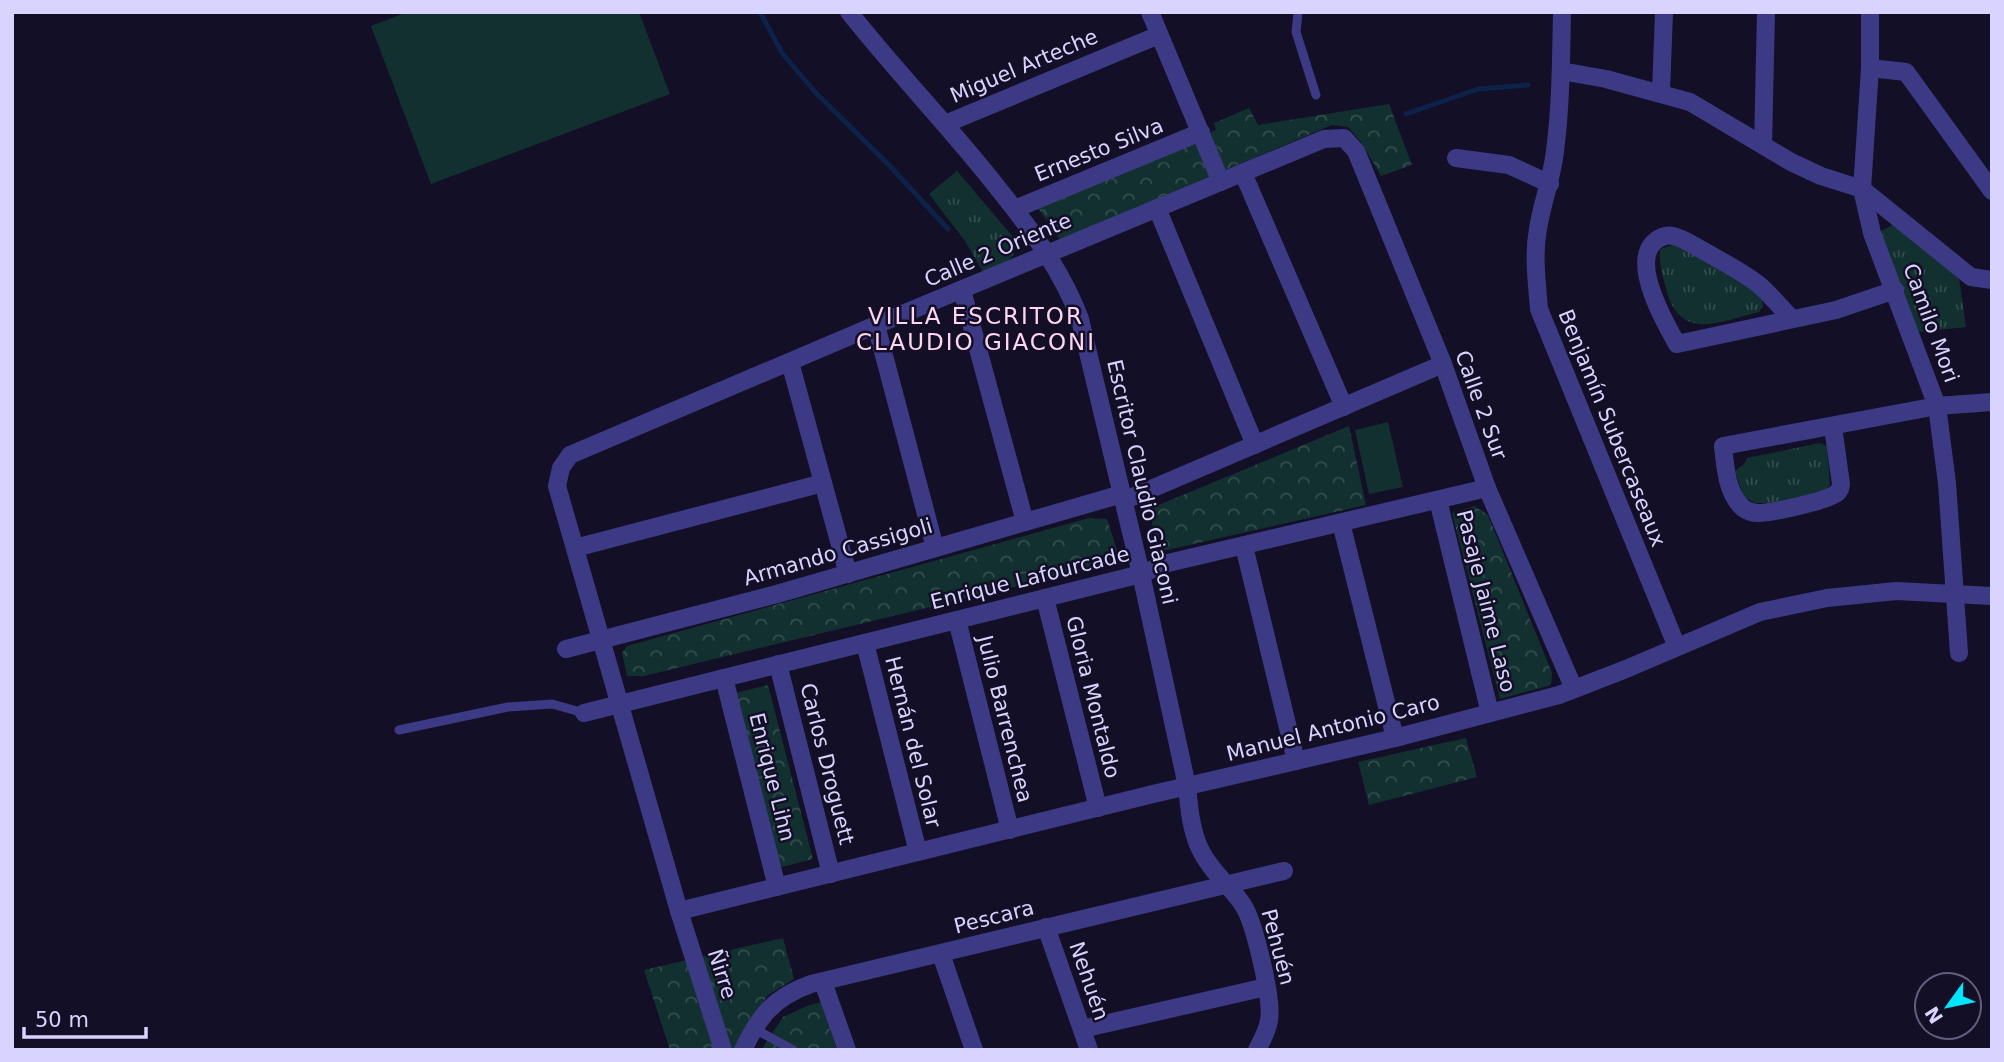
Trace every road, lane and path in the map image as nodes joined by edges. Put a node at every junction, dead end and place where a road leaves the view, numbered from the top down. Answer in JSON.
{"nodes":[{"id":1,"x":849,"y":12,"type":"edge"},
{"id":2,"x":1150,"y":12,"type":"edge"},
{"id":3,"x":1298,"y":12,"type":"edge"},
{"id":4,"x":1562,"y":12,"type":"edge"},
{"id":5,"x":1664,"y":12,"type":"edge"},
{"id":6,"x":1766,"y":12,"type":"edge"},
{"id":7,"x":1870,"y":12,"type":"edge"},
{"id":8,"x":1159,"y":34,"type":"junction"},
{"id":9,"x":1870,"y":68,"type":"junction"},
{"id":10,"x":1561,"y":71,"type":"junction"},
{"id":11,"x":1661,"y":92,"type":"junction"},
{"id":12,"x":1316,"y":95,"type":"dead end"},
{"id":13,"x":944,"y":124,"type":"junction"},
{"id":14,"x":1200,"y":132,"type":"junction"},
{"id":15,"x":1344,"y":138,"type":"joint"},
{"id":16,"x":1763,"y":145,"type":"junction"},
{"id":17,"x":1457,"y":158,"type":"dead end"},
{"id":18,"x":1243,"y":173,"type":"junction"},
{"id":19,"x":1221,"y":182,"type":"junction"},
{"id":20,"x":1549,"y":184,"type":"junction"},
{"id":21,"x":1862,"y":189,"type":"junction"},
{"id":22,"x":1992,"y":191,"type":"edge"},
{"id":23,"x":1157,"y":208,"type":"junction"},
{"id":24,"x":1015,"y":209,"type":"junction"},
{"id":25,"x":1048,"y":253,"type":"junction"},
{"id":26,"x":1992,"y":280,"type":"edge"},
{"id":27,"x":962,"y":290,"type":"junction"},
{"id":28,"x":1895,"y":290,"type":"junction"},
{"id":29,"x":1792,"y":319,"type":"junction"},
{"id":30,"x":876,"y":325,"type":"junction"},
{"id":31,"x":790,"y":362,"type":"junction"},
{"id":32,"x":1443,"y":365,"type":"junction"},
{"id":33,"x":1992,"y":402,"type":"edge"},
{"id":34,"x":1937,"y":406,"type":"junction"},
{"id":35,"x":1344,"y":407,"type":"junction"},
{"id":36,"x":1833,"y":427,"type":"junction"},
{"id":37,"x":1255,"y":445,"type":"junction"},
{"id":38,"x":561,"y":468,"type":"joint"},
{"id":39,"x":823,"y":483,"type":"junction"},
{"id":40,"x":1487,"y":488,"type":"junction"},
{"id":41,"x":1122,"y":498,"type":"junction"},
{"id":42,"x":1438,"y":500,"type":"junction"},
{"id":43,"x":1025,"y":522,"type":"junction"},
{"id":44,"x":1341,"y":523,"type":"junction"},
{"id":45,"x":1244,"y":546,"type":"junction"},
{"id":46,"x":575,"y":548,"type":"junction"},
{"id":47,"x":935,"y":548,"type":"junction"},
{"id":48,"x":848,"y":574,"type":"junction"},
{"id":49,"x":1141,"y":574,"type":"junction"},
{"id":50,"x":1955,"y":593,"type":"junction"},
{"id":51,"x":1992,"y":596,"type":"edge"},
{"id":52,"x":1045,"y":598,"type":"junction"},
{"id":53,"x":957,"y":620,"type":"junction"},
{"id":54,"x":601,"y":639,"type":"junction"},
{"id":55,"x":865,"y":643,"type":"junction"},
{"id":56,"x":1677,"y":647,"type":"junction"},
{"id":57,"x":566,"y":649,"type":"dead end"},
{"id":58,"x":1959,"y":653,"type":"dead end"},
{"id":59,"x":778,"y":664,"type":"junction"},
{"id":60,"x":724,"y":678,"type":"junction"},
{"id":61,"x":1574,"y":689,"type":"junction"},
{"id":62,"x":620,"y":704,"type":"junction"},
{"id":63,"x":584,"y":713,"type":"joint"},
{"id":64,"x":1490,"y":713,"type":"junction"},
{"id":65,"x":399,"y":730,"type":"dead end"},
{"id":66,"x":1395,"y":738,"type":"junction"},
{"id":67,"x":1296,"y":761,"type":"junction"},
{"id":68,"x":1186,"y":786,"type":"junction"},
{"id":69,"x":1098,"y":808,"type":"junction"},
{"id":70,"x":1010,"y":830,"type":"junction"},
{"id":71,"x":918,"y":852,"type":"junction"},
{"id":72,"x":1284,"y":871,"type":"dead end"},
{"id":73,"x":831,"y":874,"type":"junction"},
{"id":74,"x":1224,"y":884,"type":"junction"},
{"id":75,"x":777,"y":887,"type":"junction"},
{"id":76,"x":679,"y":911,"type":"junction"},
{"id":77,"x":1046,"y":927,"type":"junction"},
{"id":78,"x":941,"y":954,"type":"junction"},
{"id":79,"x":824,"y":982,"type":"junction"},
{"id":80,"x":1266,"y":987,"type":"junction"},
{"id":81,"x":753,"y":1028,"type":"junction"},
{"id":82,"x":1082,"y":1029,"type":"junction"},
{"id":83,"x":723,"y":1050,"type":"edge"},
{"id":84,"x":743,"y":1050,"type":"edge"},
{"id":85,"x":793,"y":1050,"type":"edge"},
{"id":86,"x":847,"y":1050,"type":"edge"},
{"id":87,"x":974,"y":1050,"type":"edge"},
{"id":88,"x":1089,"y":1050,"type":"edge"},
{"id":89,"x":1257,"y":1050,"type":"edge"}],
"edges":[{"from":1,"to":13,"type":"street","name":"Escritor Claudio Giaconi"},
{"from":2,"to":8,"type":"street"},
{"from":3,"to":12,"type":"lane"},
{"from":4,"to":10,"type":"street","name":"Benjamín Subercaseaux"},
{"from":5,"to":11,"type":"street"},
{"from":6,"to":16,"type":"street"},
{"from":7,"to":9,"type":"street","name":"Camilo Mori"},
{"from":8,"to":13,"type":"street","name":"Miguel Arteche"},
{"from":8,"to":14,"type":"street"},
{"from":9,"to":21,"type":"street","name":"Camilo Mori"},
{"from":9,"to":22,"type":"street"},
{"from":10,"to":11,"type":"street"},
{"from":10,"to":20,"type":"street","name":"Benjamín Subercaseaux"},
{"from":11,"to":16,"type":"street"},
{"from":13,"to":24,"type":"street","name":"Escritor Claudio Giaconi"},
{"from":14,"to":19,"type":"street"},
{"from":14,"to":24,"type":"street","name":"Ernesto Silva"},
{"from":15,"to":18,"type":"street","name":"Calle 2 Oriente"},
{"from":15,"to":32,"type":"street","name":"Calle 2 Sur"},
{"from":16,"to":21,"type":"street"},
{"from":17,"to":20,"type":"street"},
{"from":18,"to":19,"type":"street","name":"Calle 2 Oriente"},
{"from":18,"to":35,"type":"street"},
{"from":19,"to":23,"type":"street","name":"Calle 2 Oriente"},
{"from":20,"to":56,"type":"street","name":"Benjamín Subercaseaux"},
{"from":21,"to":26,"type":"street"},
{"from":21,"to":28,"type":"street","name":"Camilo Mori"},
{"from":23,"to":25,"type":"street","name":"Calle 2 Oriente"},
{"from":23,"to":37,"type":"street"},
{"from":24,"to":25,"type":"street","name":"Escritor Claudio Giaconi"},
{"from":25,"to":27,"type":"street","name":"Calle 2 Oriente"},
{"from":25,"to":41,"type":"street","name":"Escritor Claudio Giaconi"},
{"from":27,"to":30,"type":"street","name":"Calle 2 Oriente"},
{"from":27,"to":43,"type":"street"},
{"from":28,"to":29,"type":"street"},
{"from":28,"to":34,"type":"street","name":"Camilo Mori"},
{"from":29,"to":29,"type":"street"},
{"from":30,"to":31,"type":"street","name":"Calle 2 Oriente"},
{"from":30,"to":47,"type":"street"},
{"from":31,"to":38,"type":"street","name":"Calle 2 Oriente"},
{"from":31,"to":39,"type":"street"},
{"from":32,"to":35,"type":"street","name":"Armando Cassigoli"},
{"from":32,"to":40,"type":"street","name":"Calle 2 Sur"},
{"from":33,"to":34,"type":"street"},
{"from":34,"to":36,"type":"street"},
{"from":34,"to":50,"type":"street","name":"Camilo Mori"},
{"from":35,"to":37,"type":"street","name":"Armando Cassigoli"},
{"from":36,"to":36,"type":"street"},
{"from":37,"to":41,"type":"street","name":"Armando Cassigoli"},
{"from":38,"to":46,"type":"street","name":"Ñirre"},
{"from":39,"to":46,"type":"street"},
{"from":39,"to":48,"type":"street"},
{"from":40,"to":42,"type":"street","name":"Enrique Lafourcade"},
{"from":40,"to":61,"type":"street","name":"Calle 2 Sur"},
{"from":41,"to":43,"type":"street","name":"Armando Cassigoli"},
{"from":41,"to":49,"type":"street","name":"Escritor Claudio Giaconi"},
{"from":42,"to":44,"type":"street","name":"Enrique Lafourcade"},
{"from":42,"to":64,"type":"street","name":"Pasaje Jaime Laso"},
{"from":43,"to":47,"type":"street","name":"Armando Cassigoli"},
{"from":44,"to":45,"type":"street","name":"Enrique Lafourcade"},
{"from":44,"to":66,"type":"street"},
{"from":45,"to":49,"type":"street","name":"Enrique Lafourcade"},
{"from":45,"to":67,"type":"street"},
{"from":46,"to":54,"type":"street","name":"Ñirre"},
{"from":47,"to":48,"type":"street","name":"Armando Cassigoli"},
{"from":48,"to":54,"type":"street","name":"Armando Cassigoli"},
{"from":49,"to":52,"type":"street","name":"Enrique Lafourcade"},
{"from":49,"to":68,"type":"street","name":"Escritor Claudio Giaconi"},
{"from":50,"to":51,"type":"street","name":"Manuel Antonio Caro"},
{"from":50,"to":56,"type":"street","name":"Manuel Antonio Caro"},
{"from":50,"to":58,"type":"street","name":"Camilo Mori"},
{"from":52,"to":53,"type":"street","name":"Enrique Lafourcade"},
{"from":52,"to":69,"type":"street","name":"Gloria Montaldo"},
{"from":53,"to":55,"type":"street","name":"Enrique Lafourcade"},
{"from":53,"to":70,"type":"street","name":"Julio Barrenchea"},
{"from":54,"to":57,"type":"street","name":"Armando Cassigoli"},
{"from":54,"to":62,"type":"street","name":"Ñirre"},
{"from":55,"to":59,"type":"street","name":"Enrique Lafourcade"},
{"from":55,"to":71,"type":"street","name":"Hernán del Solar"},
{"from":56,"to":61,"type":"street","name":"Manuel Antonio Caro"},
{"from":59,"to":60,"type":"street","name":"Enrique Lafourcade"},
{"from":59,"to":73,"type":"street","name":"Carlos Droguett"},
{"from":60,"to":62,"type":"street","name":"Enrique Lafourcade"},
{"from":60,"to":75,"type":"street","name":"Enrique Lihn"},
{"from":61,"to":64,"type":"street","name":"Manuel Antonio Caro"},
{"from":62,"to":63,"type":"street","name":"Enrique Lafourcade"},
{"from":62,"to":76,"type":"street","name":"Ñirre"},
{"from":63,"to":65,"type":"lane"},
{"from":64,"to":66,"type":"street","name":"Manuel Antonio Caro"},
{"from":66,"to":67,"type":"street","name":"Manuel Antonio Caro"},
{"from":67,"to":68,"type":"street","name":"Manuel Antonio Caro"},
{"from":68,"to":69,"type":"street","name":"Manuel Antonio Caro"},
{"from":68,"to":74,"type":"street","name":"Pehuén"},
{"from":69,"to":70,"type":"street","name":"Manuel Antonio Caro"},
{"from":70,"to":71,"type":"street","name":"Manuel Antonio Caro"},
{"from":71,"to":73,"type":"street","name":"Manuel Antonio Caro"},
{"from":72,"to":74,"type":"street","name":"Pescara"},
{"from":73,"to":75,"type":"street","name":"Manuel Antonio Caro"},
{"from":74,"to":77,"type":"street","name":"Pescara"},
{"from":74,"to":80,"type":"street","name":"Pehuén"},
{"from":75,"to":76,"type":"street","name":"Manuel Antonio Caro"},
{"from":76,"to":83,"type":"street","name":"Ñirre"},
{"from":77,"to":78,"type":"street","name":"Pescara"},
{"from":77,"to":82,"type":"street","name":"Nehuén"},
{"from":78,"to":79,"type":"street","name":"Pescara"},
{"from":78,"to":87,"type":"street"},
{"from":79,"to":81,"type":"street","name":"Pescara"},
{"from":79,"to":86,"type":"street"},
{"from":80,"to":82,"type":"street"},
{"from":80,"to":89,"type":"street","name":"Pehuén"},
{"from":81,"to":84,"type":"street","name":"Pescara"},
{"from":81,"to":85,"type":"lane"},
{"from":82,"to":88,"type":"street","name":"Nehuén"}]}
